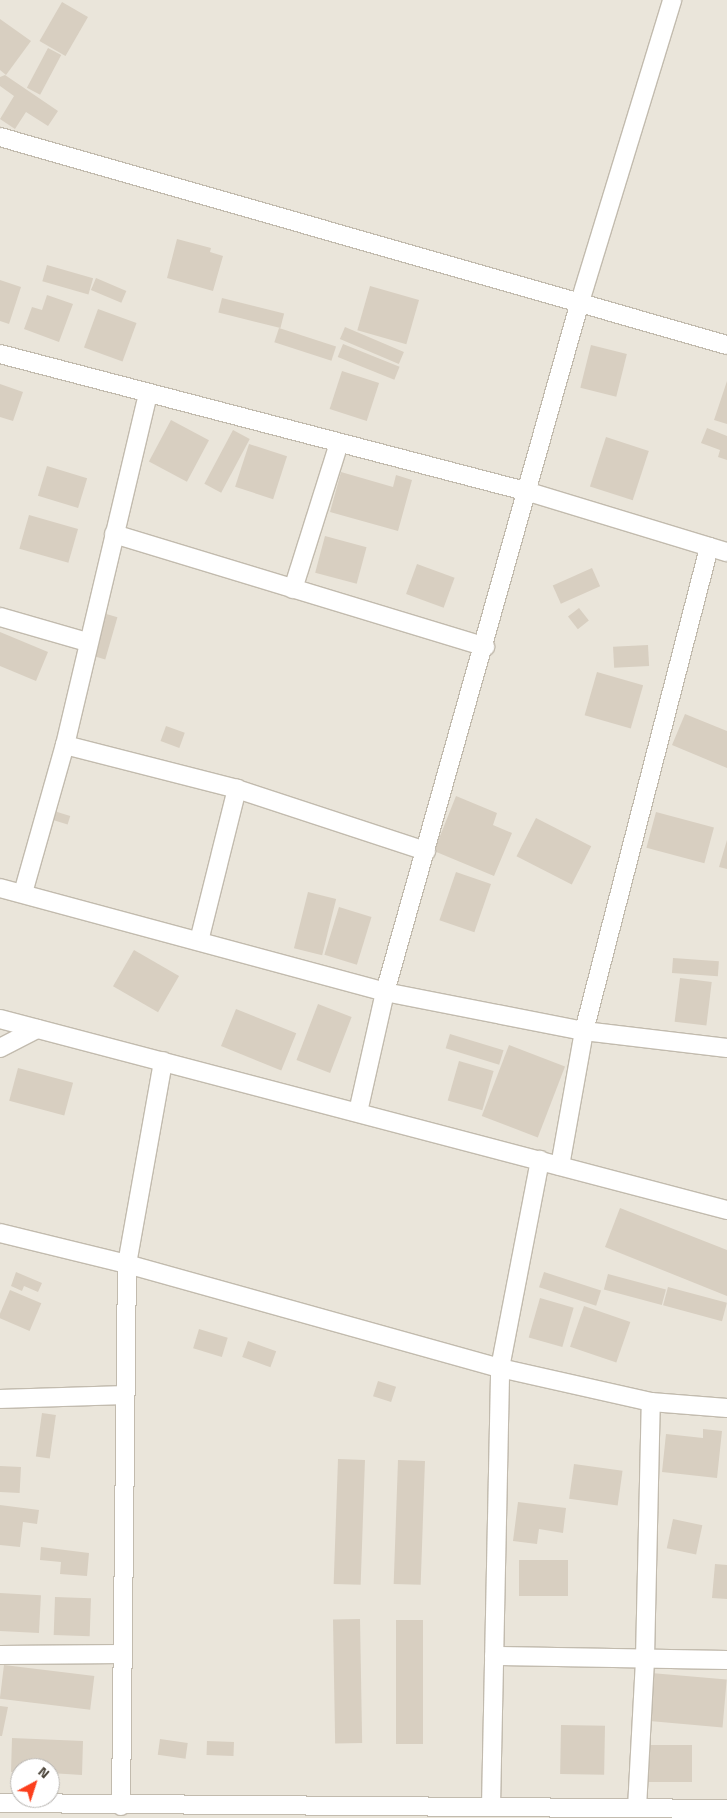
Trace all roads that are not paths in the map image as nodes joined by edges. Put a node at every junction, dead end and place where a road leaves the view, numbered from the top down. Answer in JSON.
{"nodes":[{"id":1,"x":672,"y":0,"type":"edge"},
{"id":2,"x":0,"y":137,"type":"edge"},
{"id":3,"x":579,"y":305,"type":"junction"},
{"id":4,"x":727,"y":345,"type":"edge"},
{"id":5,"x":0,"y":354,"type":"edge"},
{"id":6,"x":148,"y":394,"type":"junction"},
{"id":7,"x":339,"y":443,"type":"junction"},
{"id":8,"x":529,"y":492,"type":"junction"},
{"id":9,"x":114,"y":534,"type":"junction"},
{"id":10,"x":709,"y":547,"type":"junction"},
{"id":11,"x":727,"y":552,"type":"edge"},
{"id":12,"x":293,"y":589,"type":"junction"},
{"id":13,"x":0,"y":617,"type":"edge"},
{"id":14,"x":87,"y":642,"type":"junction"},
{"id":15,"x":485,"y":647,"type":"junction"},
{"id":16,"x":65,"y":745,"type":"junction"},
{"id":17,"x":237,"y":789,"type":"junction"},
{"id":18,"x":426,"y":851,"type":"junction"},
{"id":19,"x":0,"y":888,"type":"edge"},
{"id":20,"x":24,"y":893,"type":"junction"},
{"id":21,"x":199,"y":941,"type":"junction"},
{"id":22,"x":385,"y":992,"type":"junction"},
{"id":23,"x":0,"y":1019,"type":"edge"},
{"id":24,"x":37,"y":1029,"type":"junction"},
{"id":25,"x":584,"y":1031,"type":"junction"},
{"id":26,"x":0,"y":1048,"type":"edge"},
{"id":27,"x":727,"y":1048,"type":"edge"},
{"id":28,"x":162,"y":1062,"type":"junction"},
{"id":29,"x":358,"y":1112,"type":"junction"},
{"id":30,"x":540,"y":1160,"type":"junction"},
{"id":31,"x":560,"y":1166,"type":"junction"},
{"id":32,"x":727,"y":1210,"type":"edge"},
{"id":33,"x":0,"y":1232,"type":"edge"},
{"id":34,"x":127,"y":1264,"type":"junction"},
{"id":35,"x":500,"y":1368,"type":"junction"},
{"id":36,"x":125,"y":1394,"type":"junction"},
{"id":37,"x":0,"y":1399,"type":"edge"},
{"id":38,"x":651,"y":1402,"type":"junction"},
{"id":39,"x":727,"y":1408,"type":"edge"},
{"id":40,"x":122,"y":1654,"type":"junction"},
{"id":41,"x":0,"y":1655,"type":"edge"},
{"id":42,"x":494,"y":1656,"type":"junction"},
{"id":43,"x":646,"y":1658,"type":"junction"},
{"id":44,"x":727,"y":1660,"type":"edge"},
{"id":45,"x":0,"y":1803,"type":"edge"},
{"id":46,"x":121,"y":1806,"type":"junction"},
{"id":47,"x":491,"y":1806,"type":"junction"},
{"id":48,"x":636,"y":1808,"type":"junction"},
{"id":49,"x":727,"y":1809,"type":"edge"}],
"edges":[{"from":1,"to":3,"type":"street"},
{"from":2,"to":3,"type":"street"},
{"from":3,"to":4,"type":"street"},
{"from":3,"to":8,"type":"street"},
{"from":5,"to":6,"type":"street"},
{"from":6,"to":7,"type":"street"},
{"from":6,"to":9,"type":"street"},
{"from":7,"to":8,"type":"street"},
{"from":7,"to":12,"type":"street"},
{"from":8,"to":10,"type":"street"},
{"from":8,"to":15,"type":"street"},
{"from":9,"to":12,"type":"street"},
{"from":9,"to":14,"type":"street"},
{"from":10,"to":11,"type":"street"},
{"from":10,"to":25,"type":"street"},
{"from":12,"to":15,"type":"street"},
{"from":13,"to":14,"type":"street"},
{"from":14,"to":16,"type":"street"},
{"from":15,"to":18,"type":"street"},
{"from":16,"to":17,"type":"street"},
{"from":16,"to":20,"type":"street"},
{"from":17,"to":18,"type":"street"},
{"from":17,"to":21,"type":"street"},
{"from":18,"to":22,"type":"street"},
{"from":19,"to":20,"type":"street"},
{"from":20,"to":21,"type":"street"},
{"from":21,"to":22,"type":"street"},
{"from":22,"to":25,"type":"street"},
{"from":22,"to":29,"type":"street"},
{"from":23,"to":24,"type":"street"},
{"from":24,"to":26,"type":"street"},
{"from":24,"to":28,"type":"street"},
{"from":25,"to":27,"type":"street"},
{"from":25,"to":31,"type":"street"},
{"from":28,"to":29,"type":"street"},
{"from":28,"to":34,"type":"street"},
{"from":29,"to":30,"type":"street"},
{"from":30,"to":31,"type":"street"},
{"from":30,"to":35,"type":"street"},
{"from":31,"to":32,"type":"street"},
{"from":33,"to":34,"type":"street"},
{"from":34,"to":35,"type":"street"},
{"from":34,"to":36,"type":"street"},
{"from":35,"to":38,"type":"street"},
{"from":35,"to":42,"type":"street"},
{"from":36,"to":37,"type":"street"},
{"from":36,"to":40,"type":"street"},
{"from":38,"to":39,"type":"street"},
{"from":38,"to":43,"type":"street"},
{"from":40,"to":41,"type":"street"},
{"from":40,"to":46,"type":"street"},
{"from":42,"to":43,"type":"street"},
{"from":42,"to":47,"type":"street"},
{"from":43,"to":44,"type":"street"},
{"from":43,"to":48,"type":"street"},
{"from":45,"to":46,"type":"street"},
{"from":46,"to":47,"type":"street"},
{"from":47,"to":48,"type":"street"},
{"from":48,"to":49,"type":"street"}]}
